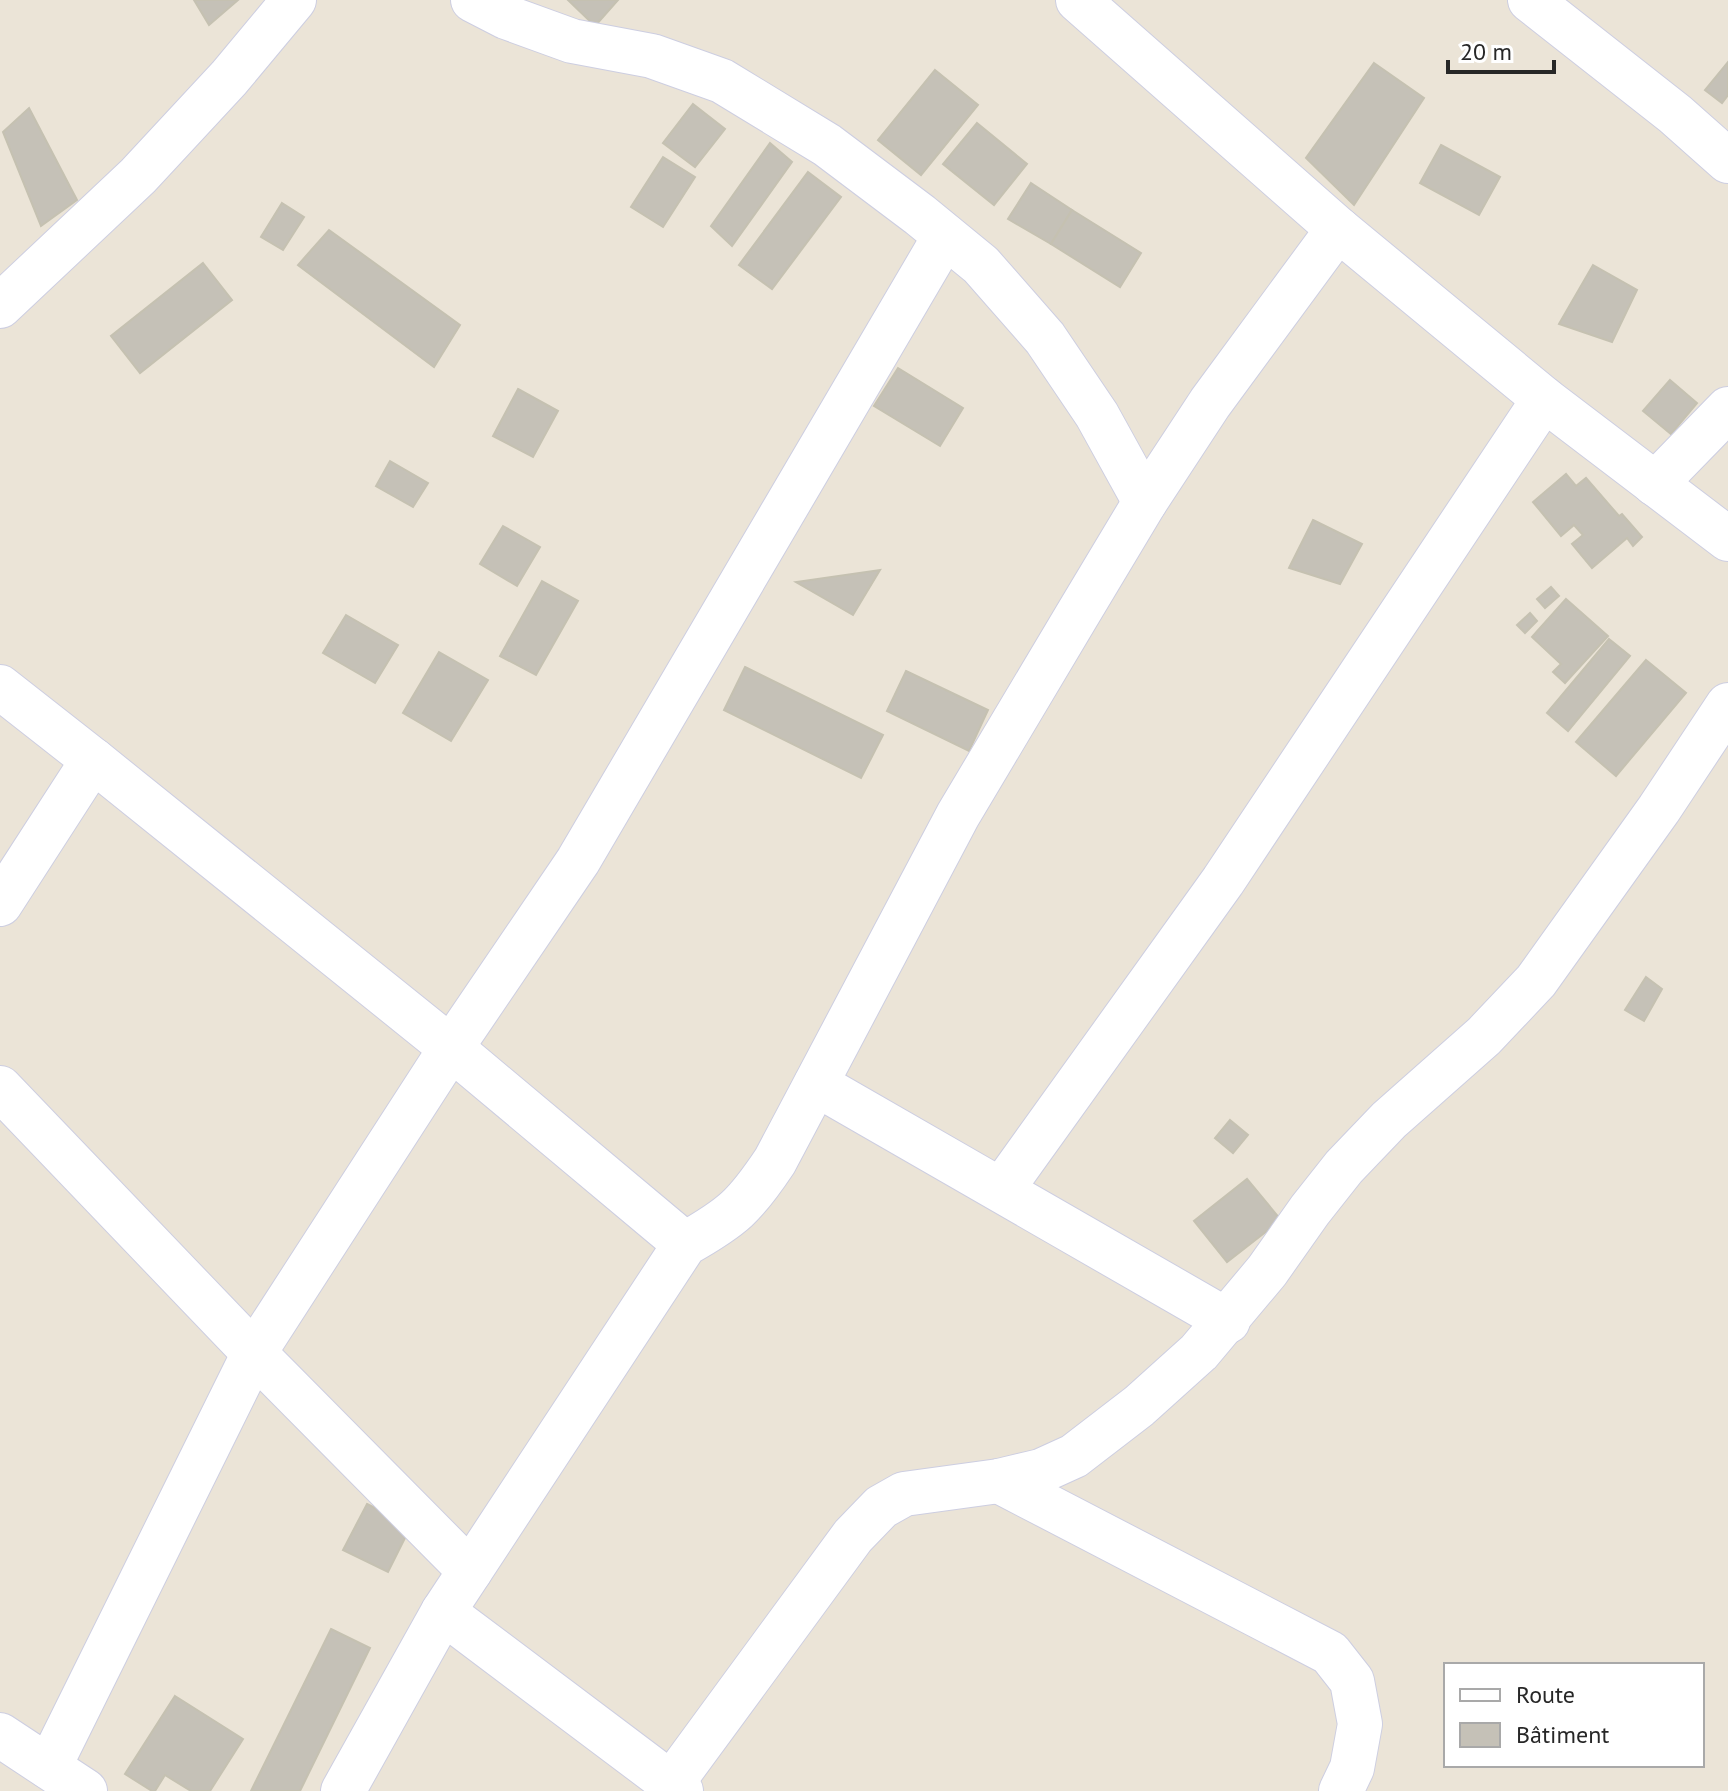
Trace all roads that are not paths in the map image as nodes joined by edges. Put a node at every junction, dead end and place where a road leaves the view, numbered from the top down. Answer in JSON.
{"nodes":[{"id":1,"x":294,"y":0,"type":"edge"},
{"id":2,"x":473,"y":0,"type":"edge"},
{"id":3,"x":1078,"y":0,"type":"edge"},
{"id":4,"x":1530,"y":0,"type":"edge"},
{"id":5,"x":1728,"y":161,"type":"edge"},
{"id":6,"x":1338,"y":229,"type":"junction"},
{"id":7,"x":945,"y":236,"type":"junction"},
{"id":8,"x":0,"y":306,"type":"edge"},
{"id":9,"x":1544,"y":399,"type":"junction"},
{"id":10,"x":1728,"y":409,"type":"edge"},
{"id":11,"x":1655,"y":484,"type":"junction"},
{"id":12,"x":1145,"y":502,"type":"junction"},
{"id":13,"x":1728,"y":539,"type":"edge"},
{"id":14,"x":0,"y":687,"type":"edge"},
{"id":15,"x":1728,"y":705,"type":"edge"},
{"id":16,"x":93,"y":760,"type":"junction"},
{"id":17,"x":0,"y":904,"type":"edge"},
{"id":18,"x":451,"y":1048,"type":"junction"},
{"id":19,"x":816,"y":1084,"type":"junction"},
{"id":20,"x":0,"y":1088,"type":"edge"},
{"id":21,"x":1002,"y":1189,"type":"junction"},
{"id":22,"x":685,"y":1244,"type":"junction"},
{"id":23,"x":1228,"y":1321,"type":"junction"},
{"id":24,"x":254,"y":1353,"type":"junction"},
{"id":25,"x":999,"y":1481,"type":"junction"},
{"id":26,"x":470,"y":1571,"type":"junction"},
{"id":27,"x":443,"y":1612,"type":"junction"},
{"id":28,"x":0,"y":1735,"type":"edge"},
{"id":29,"x":49,"y":1767,"type":"junction"},
{"id":30,"x":676,"y":1787,"type":"edge"},
{"id":31,"x":85,"y":1791,"type":"edge"},
{"id":32,"x":343,"y":1791,"type":"edge"},
{"id":33,"x":1341,"y":1791,"type":"edge"}],
"edges":[{"from":1,"to":8,"type":"street"},
{"from":2,"to":7,"type":"street"},
{"from":3,"to":6,"type":"street"},
{"from":4,"to":5,"type":"street"},
{"from":6,"to":9,"type":"street"},
{"from":6,"to":12,"type":"street"},
{"from":7,"to":12,"type":"street"},
{"from":7,"to":18,"type":"street"},
{"from":9,"to":11,"type":"street"},
{"from":9,"to":21,"type":"street"},
{"from":10,"to":11,"type":"street"},
{"from":11,"to":13,"type":"street"},
{"from":12,"to":19,"type":"street"},
{"from":14,"to":16,"type":"street"},
{"from":15,"to":23,"type":"street"},
{"from":16,"to":17,"type":"street"},
{"from":16,"to":18,"type":"street"},
{"from":18,"to":22,"type":"street"},
{"from":18,"to":24,"type":"street"},
{"from":19,"to":21,"type":"street"},
{"from":19,"to":22,"type":"street"},
{"from":20,"to":24,"type":"street"},
{"from":21,"to":23,"type":"street"},
{"from":22,"to":26,"type":"street"},
{"from":23,"to":25,"type":"street"},
{"from":24,"to":26,"type":"street"},
{"from":24,"to":29,"type":"street"},
{"from":25,"to":30,"type":"street"},
{"from":25,"to":33,"type":"street"},
{"from":26,"to":27,"type":"street"},
{"from":27,"to":30,"type":"street"},
{"from":27,"to":32,"type":"street"},
{"from":28,"to":29,"type":"street"},
{"from":29,"to":31,"type":"street"}]}
